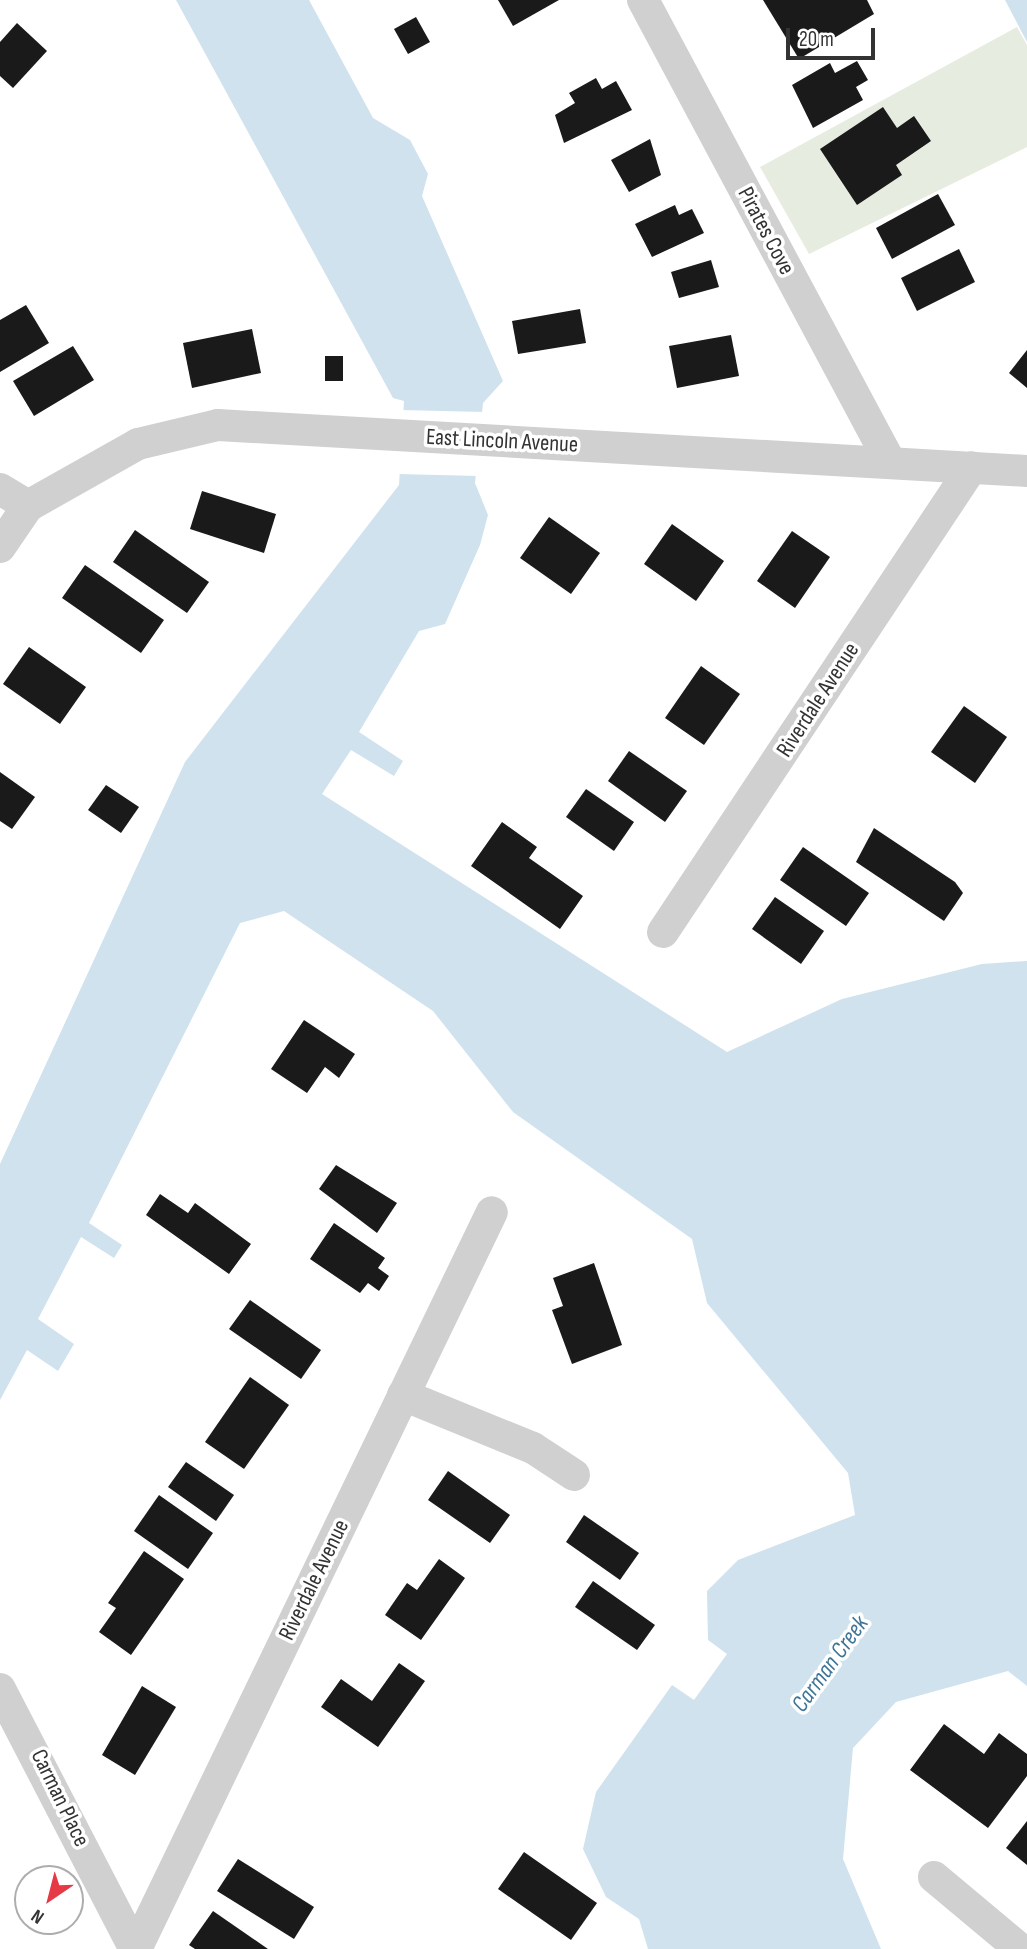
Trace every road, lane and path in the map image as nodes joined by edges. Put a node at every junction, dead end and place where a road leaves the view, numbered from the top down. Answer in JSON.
{"nodes":[{"id":1,"x":643,"y":0,"type":"edge"},
{"id":2,"x":890,"y":462,"type":"junction"},
{"id":3,"x":972,"y":467,"type":"junction"},
{"id":4,"x":1027,"y":471,"type":"edge"},
{"id":5,"x":0,"y":489,"type":"edge"},
{"id":6,"x":28,"y":506,"type":"junction"},
{"id":7,"x":0,"y":547,"type":"edge"},
{"id":8,"x":663,"y":932,"type":"dead end"},
{"id":9,"x":492,"y":1212,"type":"dead end"},
{"id":10,"x":403,"y":1395,"type":"junction"},
{"id":11,"x":574,"y":1475,"type":"dead end"},
{"id":12,"x":0,"y":1689,"type":"edge"},
{"id":13,"x":934,"y":1877,"type":"dead end"},
{"id":14,"x":135,"y":1949,"type":"edge"},
{"id":15,"x":1020,"y":1949,"type":"edge"}],
"edges":[{"from":1,"to":2,"type":"street","name":"Pirates Cove"},
{"from":2,"to":3,"type":"street","name":"East Lincoln Avenue"},
{"from":2,"to":6,"type":"street","name":"East Lincoln Avenue"},
{"from":3,"to":4,"type":"street","name":"East Lincoln Avenue"},
{"from":3,"to":8,"type":"street","name":"Riverdale Avenue"},
{"from":5,"to":6,"type":"street"},
{"from":6,"to":7,"type":"street"},
{"from":9,"to":10,"type":"street","name":"Riverdale Avenue"},
{"from":10,"to":11,"type":"street"},
{"from":10,"to":14,"type":"street","name":"Riverdale Avenue"},
{"from":12,"to":14,"type":"street","name":"Carman Place"},
{"from":13,"to":15,"type":"street"}]}
